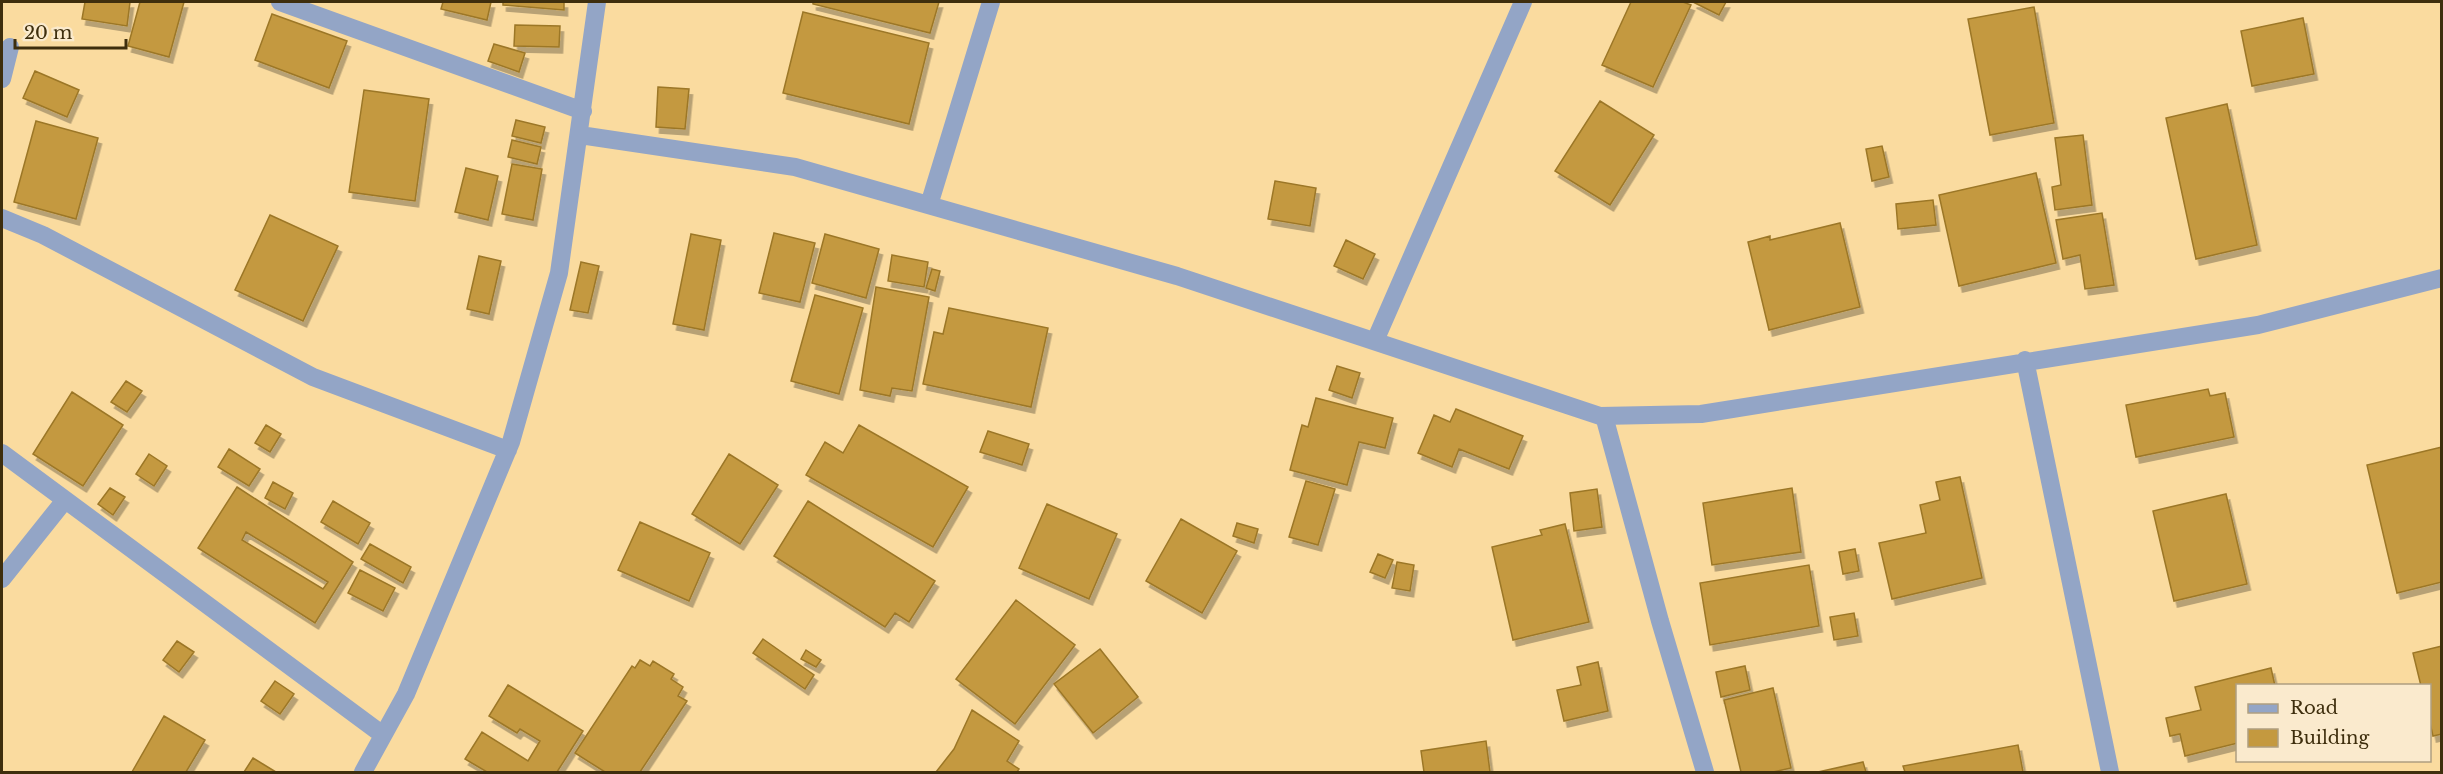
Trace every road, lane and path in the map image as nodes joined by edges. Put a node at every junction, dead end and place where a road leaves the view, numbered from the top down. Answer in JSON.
{"nodes":[{"id":1,"x":280,"y":2,"type":"edge"},
{"id":2,"x":597,"y":2,"type":"edge"},
{"id":3,"x":991,"y":2,"type":"edge"},
{"id":4,"x":1523,"y":2,"type":"edge"},
{"id":5,"x":10,"y":47,"type":"dead end"},
{"id":6,"x":2,"y":79,"type":"edge"},
{"id":7,"x":583,"y":111,"type":"junction"},
{"id":8,"x":580,"y":135,"type":"junction"},
{"id":9,"x":928,"y":205,"type":"junction"},
{"id":10,"x":2,"y":218,"type":"edge"},
{"id":11,"x":2442,"y":279,"type":"edge"},
{"id":12,"x":1375,"y":341,"type":"junction"},
{"id":13,"x":2025,"y":360,"type":"junction"},
{"id":14,"x":1604,"y":416,"type":"junction"},
{"id":15,"x":508,"y":450,"type":"junction"},
{"id":16,"x":2,"y":453,"type":"edge"},
{"id":17,"x":65,"y":500,"type":"junction"},
{"id":18,"x":2,"y":579,"type":"edge"},
{"id":19,"x":383,"y":735,"type":"junction"},
{"id":20,"x":363,"y":772,"type":"edge"},
{"id":21,"x":1705,"y":772,"type":"edge"},
{"id":22,"x":2110,"y":772,"type":"edge"}],
"edges":[{"from":1,"to":7,"type":"street"},
{"from":2,"to":7,"type":"street"},
{"from":3,"to":9,"type":"street"},
{"from":4,"to":12,"type":"street"},
{"from":5,"to":6,"type":"street"},
{"from":7,"to":8,"type":"street"},
{"from":8,"to":9,"type":"street"},
{"from":8,"to":15,"type":"street"},
{"from":9,"to":12,"type":"street"},
{"from":10,"to":15,"type":"street"},
{"from":11,"to":13,"type":"street"},
{"from":12,"to":14,"type":"street"},
{"from":13,"to":14,"type":"street"},
{"from":13,"to":22,"type":"street"},
{"from":14,"to":21,"type":"street"},
{"from":15,"to":19,"type":"street"},
{"from":16,"to":17,"type":"street"},
{"from":17,"to":18,"type":"street"},
{"from":17,"to":19,"type":"street"},
{"from":19,"to":20,"type":"street"}]}
